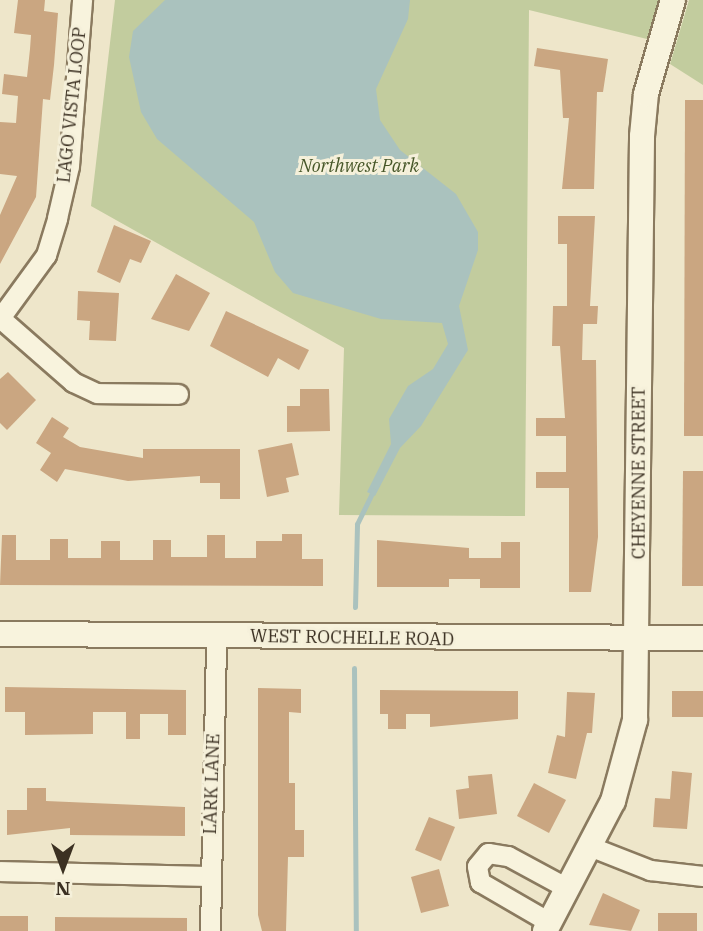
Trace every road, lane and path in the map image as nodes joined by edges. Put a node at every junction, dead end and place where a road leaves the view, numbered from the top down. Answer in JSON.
{"nodes":[{"id":1,"x":82,"y":0,"type":"edge"},
{"id":2,"x":673,"y":0,"type":"edge"},
{"id":3,"x":0,"y":318,"type":"edge"},
{"id":4,"x":178,"y":394,"type":"dead end"},
{"id":5,"x":0,"y":634,"type":"edge"},
{"id":6,"x":216,"y":636,"type":"junction"},
{"id":7,"x":703,"y":638,"type":"edge"},
{"id":8,"x":638,"y":640,"type":"junction"},
{"id":9,"x":589,"y":846,"type":"junction"},
{"id":10,"x":0,"y":871,"type":"edge"},
{"id":11,"x":209,"y":876,"type":"junction"},
{"id":12,"x":703,"y":876,"type":"edge"},
{"id":13,"x":567,"y":888,"type":"junction"},
{"id":14,"x":547,"y":926,"type":"edge"},
{"id":15,"x":210,"y":931,"type":"edge"}],
"edges":[{"from":1,"to":3,"type":"street","name":"LAGO VISTA LOOP"},
{"from":2,"to":8,"type":"street","name":"CHEYENNE STREET"},
{"from":3,"to":4,"type":"street"},
{"from":5,"to":6,"type":"street","name":"WEST ROCHELLE ROAD"},
{"from":6,"to":8,"type":"street","name":"WEST ROCHELLE ROAD"},
{"from":6,"to":11,"type":"street","name":"LARK LANE"},
{"from":7,"to":8,"type":"street","name":"WEST ROCHELLE ROAD"},
{"from":8,"to":9,"type":"street","name":"CHEYENNE STREET"},
{"from":9,"to":12,"type":"street"},
{"from":9,"to":13,"type":"street","name":"CHEYENNE STREET"},
{"from":10,"to":11,"type":"street"},
{"from":11,"to":15,"type":"street","name":"LARK LANE"},
{"from":13,"to":14,"type":"street","name":"CHEYENNE STREET"},
{"from":13,"to":14,"type":"street"}]}
